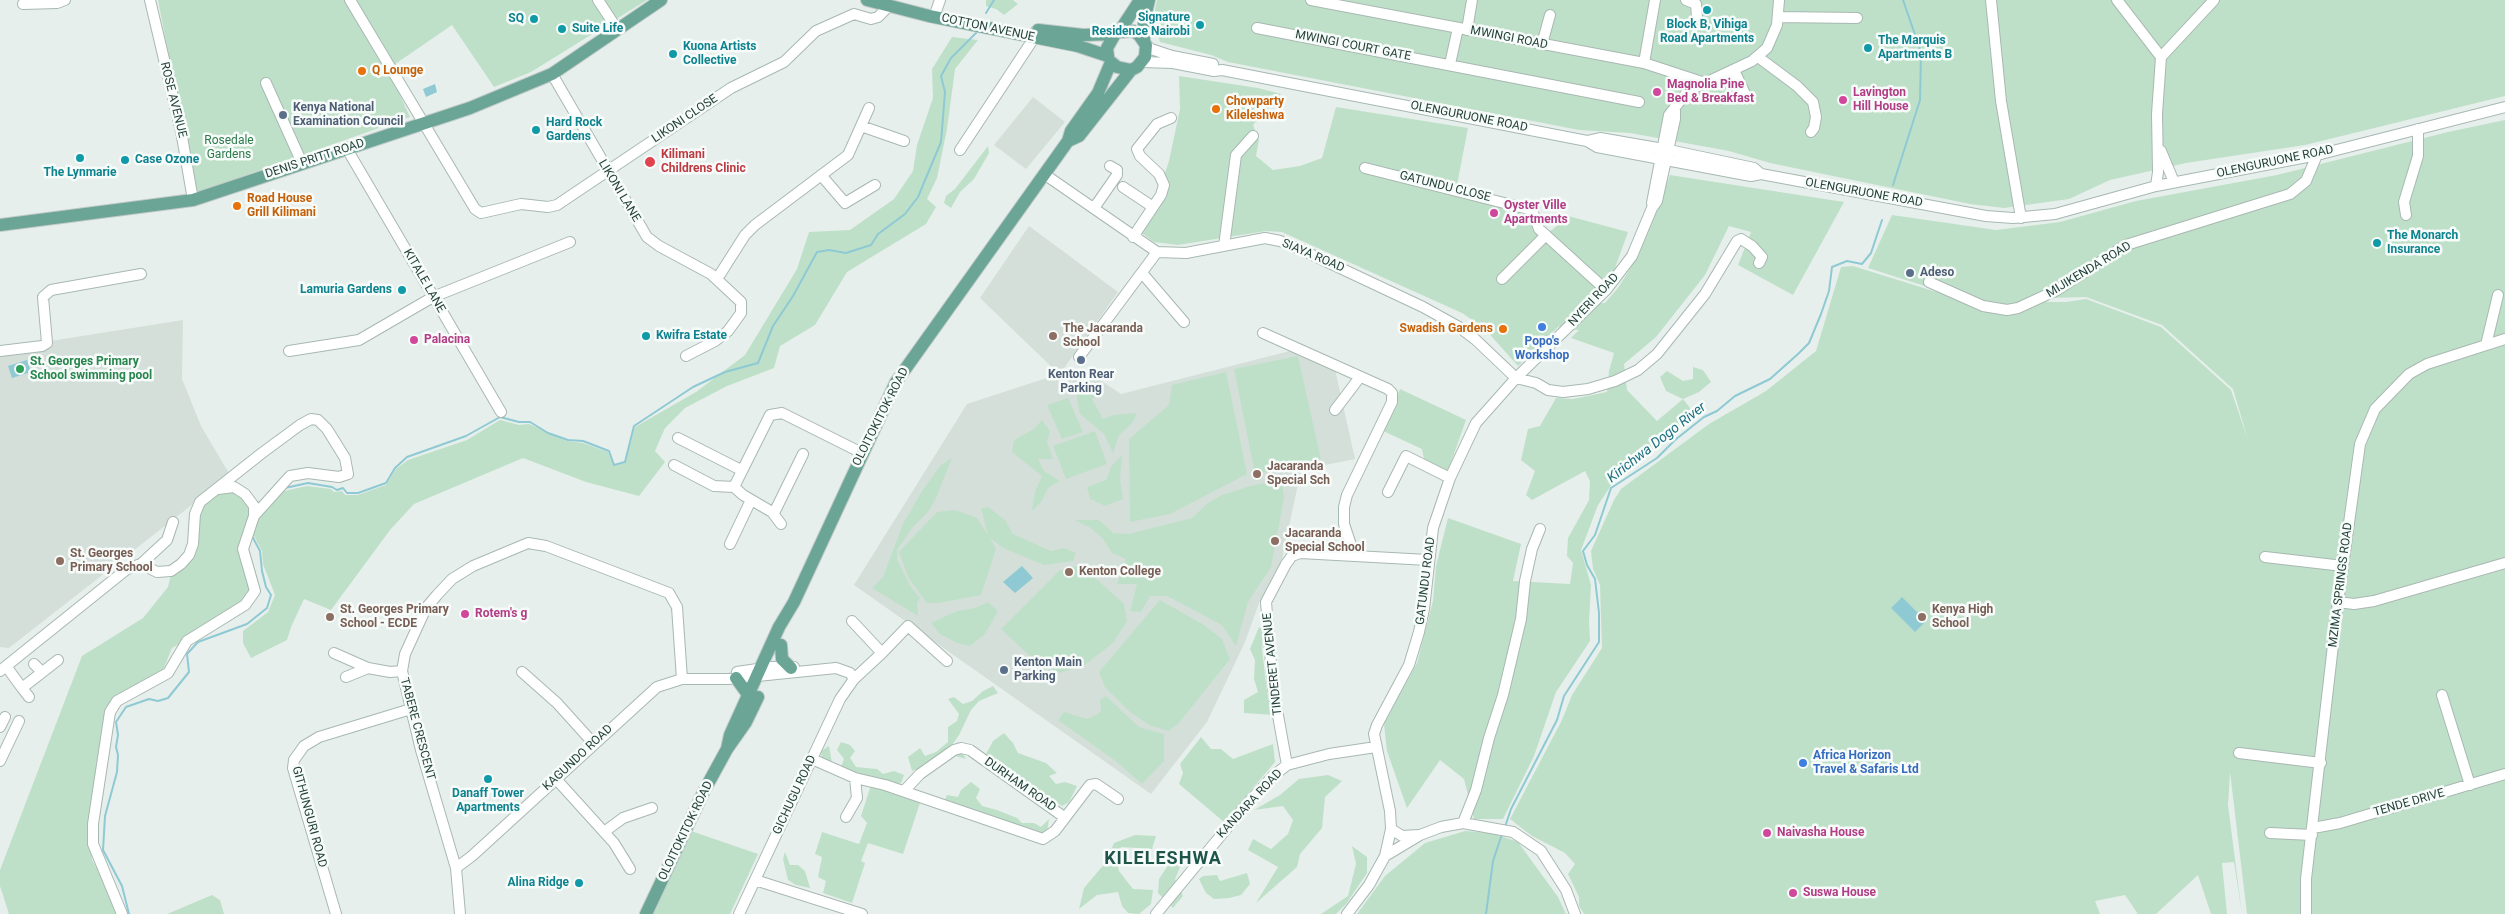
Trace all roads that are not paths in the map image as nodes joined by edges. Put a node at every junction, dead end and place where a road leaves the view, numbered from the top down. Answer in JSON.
{"nodes":[{"id":1,"x":65,"y":0,"type":"edge"},
{"id":2,"x":150,"y":0,"type":"edge"},
{"id":3,"x":350,"y":0,"type":"edge"},
{"id":4,"x":598,"y":0,"type":"edge"},
{"id":5,"x":661,"y":0,"type":"edge"},
{"id":6,"x":867,"y":0,"type":"edge"},
{"id":7,"x":1140,"y":0,"type":"edge"},
{"id":8,"x":1150,"y":0,"type":"edge"},
{"id":9,"x":1311,"y":0,"type":"edge"},
{"id":10,"x":1472,"y":0,"type":"edge"},
{"id":11,"x":1655,"y":0,"type":"edge"},
{"id":12,"x":1686,"y":0,"type":"edge"},
{"id":13,"x":1779,"y":0,"type":"edge"},
{"id":14,"x":1991,"y":0,"type":"edge"},
{"id":15,"x":2117,"y":0,"type":"edge"},
{"id":16,"x":2214,"y":0,"type":"edge"},
{"id":17,"x":1335,"y":2,"type":"edge"},
{"id":18,"x":893,"y":3,"type":"edge"},
{"id":19,"x":22,"y":4,"type":"dead end"},
{"id":20,"x":937,"y":9,"type":"edge"},
{"id":21,"x":1550,"y":15,"type":"dead end"},
{"id":22,"x":1697,"y":17,"type":"dead end"},
{"id":23,"x":1778,"y":17,"type":"junction"},
{"id":24,"x":1857,"y":18,"type":"dead end"},
{"id":25,"x":1257,"y":28,"type":"dead end"},
{"id":26,"x":617,"y":29,"type":"junction"},
{"id":27,"x":1463,"y":29,"type":"junction"},
{"id":28,"x":1117,"y":33,"type":"junction"},
{"id":29,"x":1035,"y":34,"type":"junction"},
{"id":30,"x":1145,"y":43,"type":"junction"},
{"id":31,"x":1542,"y":44,"type":"junction"},
{"id":32,"x":1758,"y":57,"type":"junction"},
{"id":33,"x":2161,"y":57,"type":"junction"},
{"id":34,"x":1109,"y":59,"type":"junction"},
{"id":35,"x":1142,"y":62,"type":"junction"},
{"id":36,"x":1644,"y":63,"type":"junction"},
{"id":37,"x":1450,"y":64,"type":"junction"},
{"id":38,"x":1131,"y":70,"type":"junction"},
{"id":39,"x":1222,"y":70,"type":"junction"},
{"id":40,"x":1734,"y":70,"type":"junction"},
{"id":41,"x":552,"y":74,"type":"junction"},
{"id":42,"x":266,"y":83,"type":"dead end"},
{"id":43,"x":1704,"y":83,"type":"junction"},
{"id":44,"x":1746,"y":96,"type":"dead end"},
{"id":45,"x":1639,"y":102,"type":"dead end"},
{"id":46,"x":869,"y":108,"type":"dead end"},
{"id":47,"x":2505,"y":108,"type":"edge"},
{"id":48,"x":1171,"y":118,"type":"dead end"},
{"id":49,"x":425,"y":123,"type":"junction"},
{"id":50,"x":861,"y":126,"type":"junction"},
{"id":51,"x":2418,"y":129,"type":"junction"},
{"id":52,"x":1811,"y":132,"type":"dead end"},
{"id":53,"x":1253,"y":136,"type":"dead end"},
{"id":54,"x":2157,"y":136,"type":"junction"},
{"id":55,"x":904,"y":141,"type":"dead end"},
{"id":56,"x":1068,"y":141,"type":"junction"},
{"id":57,"x":347,"y":149,"type":"junction"},
{"id":58,"x":960,"y":150,"type":"dead end"},
{"id":59,"x":1664,"y":154,"type":"junction"},
{"id":60,"x":2317,"y":155,"type":"junction"},
{"id":61,"x":302,"y":163,"type":"junction"},
{"id":62,"x":1110,"y":166,"type":"dead end"},
{"id":63,"x":1365,"y":168,"type":"dead end"},
{"id":64,"x":608,"y":171,"type":"junction"},
{"id":65,"x":1044,"y":174,"type":"junction"},
{"id":66,"x":821,"y":175,"type":"junction"},
{"id":67,"x":2174,"y":182,"type":"junction"},
{"id":68,"x":875,"y":185,"type":"dead end"},
{"id":69,"x":2156,"y":186,"type":"junction"},
{"id":70,"x":1123,"y":188,"type":"dead end"},
{"id":71,"x":193,"y":200,"type":"junction"},
{"id":72,"x":1153,"y":207,"type":"junction"},
{"id":73,"x":1094,"y":208,"type":"junction"},
{"id":74,"x":2406,"y":214,"type":"dead end"},
{"id":75,"x":2021,"y":218,"type":"junction"},
{"id":76,"x":0,"y":225,"type":"edge"},
{"id":77,"x":1133,"y":236,"type":"junction"},
{"id":78,"x":1545,"y":236,"type":"junction"},
{"id":79,"x":570,"y":242,"type":"dead end"},
{"id":80,"x":1224,"y":246,"type":"junction"},
{"id":81,"x":1157,"y":252,"type":"junction"},
{"id":82,"x":1759,"y":263,"type":"dead end"},
{"id":83,"x":1142,"y":273,"type":"junction"},
{"id":84,"x":141,"y":274,"type":"dead end"},
{"id":85,"x":717,"y":279,"type":"junction"},
{"id":86,"x":1502,"y":279,"type":"dead end"},
{"id":87,"x":1929,"y":282,"type":"dead end"},
{"id":88,"x":1606,"y":290,"type":"junction"},
{"id":89,"x":2498,"y":295,"type":"dead end"},
{"id":90,"x":433,"y":297,"type":"junction"},
{"id":91,"x":1184,"y":322,"type":"dead end"},
{"id":92,"x":1263,"y":333,"type":"dead end"},
{"id":93,"x":2505,"y":339,"type":"edge"},
{"id":94,"x":2486,"y":345,"type":"junction"},
{"id":95,"x":0,"y":351,"type":"edge"},
{"id":96,"x":290,"y":351,"type":"dead end"},
{"id":97,"x":686,"y":356,"type":"dead end"},
{"id":98,"x":1079,"y":357,"type":"dead end"},
{"id":99,"x":1360,"y":377,"type":"junction"},
{"id":100,"x":1516,"y":378,"type":"junction"},
{"id":101,"x":1335,"y":410,"type":"dead end"},
{"id":102,"x":501,"y":412,"type":"dead end"},
{"id":103,"x":678,"y":438,"type":"dead end"},
{"id":104,"x":862,"y":453,"type":"junction"},
{"id":105,"x":803,"y":454,"type":"dead end"},
{"id":106,"x":674,"y":465,"type":"dead end"},
{"id":107,"x":741,"y":470,"type":"junction"},
{"id":108,"x":1450,"y":478,"type":"junction"},
{"id":109,"x":734,"y":487,"type":"junction"},
{"id":110,"x":217,"y":489,"type":"junction"},
{"id":111,"x":1388,"y":492,"type":"dead end"},
{"id":112,"x":750,"y":500,"type":"junction"},
{"id":113,"x":774,"y":513,"type":"junction"},
{"id":114,"x":254,"y":516,"type":"junction"},
{"id":115,"x":173,"y":522,"type":"dead end"},
{"id":116,"x":781,"y":524,"type":"dead end"},
{"id":117,"x":1540,"y":529,"type":"dead end"},
{"id":118,"x":730,"y":544,"type":"dead end"},
{"id":119,"x":1354,"y":554,"type":"junction"},
{"id":120,"x":2265,"y":556,"type":"dead end"},
{"id":121,"x":1428,"y":560,"type":"junction"},
{"id":122,"x":2505,"y":563,"type":"edge"},
{"id":123,"x":141,"y":564,"type":"junction"},
{"id":124,"x":2343,"y":566,"type":"junction"},
{"id":125,"x":794,"y":602,"type":"junction"},
{"id":126,"x":2338,"y":602,"type":"junction"},
{"id":127,"x":852,"y":621,"type":"dead end"},
{"id":128,"x":781,"y":646,"type":"junction"},
{"id":129,"x":334,"y":653,"type":"dead end"},
{"id":130,"x":882,"y":653,"type":"junction"},
{"id":131,"x":58,"y":660,"type":"dead end"},
{"id":132,"x":947,"y":661,"type":"dead end"},
{"id":133,"x":34,"y":664,"type":"dead end"},
{"id":134,"x":3,"y":668,"type":"edge"},
{"id":135,"x":368,"y":668,"type":"junction"},
{"id":136,"x":790,"y":668,"type":"junction"},
{"id":137,"x":825,"y":670,"type":"junction"},
{"id":138,"x":402,"y":671,"type":"junction"},
{"id":139,"x":42,"y":672,"type":"junction"},
{"id":140,"x":522,"y":672,"type":"dead end"},
{"id":141,"x":764,"y":672,"type":"junction"},
{"id":142,"x":346,"y":677,"type":"dead end"},
{"id":143,"x":715,"y":678,"type":"junction"},
{"id":144,"x":736,"y":678,"type":"junction"},
{"id":145,"x":682,"y":679,"type":"junction"},
{"id":146,"x":854,"y":679,"type":"junction"},
{"id":147,"x":22,"y":688,"type":"junction"},
{"id":148,"x":2442,"y":695,"type":"dead end"},
{"id":149,"x":749,"y":696,"type":"junction"},
{"id":150,"x":29,"y":697,"type":"dead end"},
{"id":151,"x":411,"y":709,"type":"junction"},
{"id":152,"x":5,"y":717,"type":"dead end"},
{"id":153,"x":19,"y":721,"type":"dead end"},
{"id":154,"x":0,"y":727,"type":"edge"},
{"id":155,"x":594,"y":744,"type":"junction"},
{"id":156,"x":1376,"y":747,"type":"junction"},
{"id":157,"x":727,"y":749,"type":"junction"},
{"id":158,"x":2239,"y":753,"type":"dead end"},
{"id":159,"x":812,"y":759,"type":"junction"},
{"id":160,"x":0,"y":761,"type":"edge"},
{"id":161,"x":2321,"y":763,"type":"junction"},
{"id":162,"x":1287,"y":765,"type":"junction"},
{"id":163,"x":2505,"y":774,"type":"edge"},
{"id":164,"x":855,"y":778,"type":"junction"},
{"id":165,"x":556,"y":779,"type":"junction"},
{"id":166,"x":2470,"y":785,"type":"junction"},
{"id":167,"x":904,"y":791,"type":"junction"},
{"id":168,"x":1118,"y":799,"type":"dead end"},
{"id":169,"x":652,"y":808,"type":"dead end"},
{"id":170,"x":846,"y":817,"type":"dead end"},
{"id":171,"x":1064,"y":817,"type":"junction"},
{"id":172,"x":1464,"y":823,"type":"junction"},
{"id":173,"x":1391,"y":829,"type":"junction"},
{"id":174,"x":604,"y":832,"type":"junction"},
{"id":175,"x":2312,"y":832,"type":"junction"},
{"id":176,"x":2270,"y":833,"type":"dead end"},
{"id":177,"x":1420,"y":835,"type":"junction"},
{"id":178,"x":1385,"y":856,"type":"junction"},
{"id":179,"x":456,"y":868,"type":"junction"},
{"id":180,"x":630,"y":869,"type":"dead end"},
{"id":181,"x":755,"y":880,"type":"junction"},
{"id":182,"x":122,"y":914,"type":"edge"},
{"id":183,"x":336,"y":914,"type":"edge"},
{"id":184,"x":460,"y":914,"type":"edge"},
{"id":185,"x":646,"y":914,"type":"edge"},
{"id":186,"x":740,"y":914,"type":"edge"},
{"id":187,"x":862,"y":914,"type":"edge"},
{"id":188,"x":1156,"y":914,"type":"edge"},
{"id":189,"x":1347,"y":914,"type":"edge"},
{"id":190,"x":1575,"y":914,"type":"edge"},
{"id":191,"x":2306,"y":914,"type":"edge"}],
"edges":[{"from":1,"to":19,"type":"street"},
{"from":2,"to":71,"type":"street","name":"ROSE AVENUE"},
{"from":3,"to":49,"type":"street"},
{"from":4,"to":26,"type":"street"},
{"from":5,"to":26,"type":"main road","name":"DENIS PRITT ROAD"},
{"from":6,"to":18,"type":"main road","name":"COTTON AVENUE"},
{"from":7,"to":28,"type":"main road"},
{"from":8,"to":30,"type":"main road"},
{"from":9,"to":17,"type":"street","name":"MWINGI ROAD"},
{"from":10,"to":27,"type":"street"},
{"from":11,"to":36,"type":"street"},
{"from":12,"to":22,"type":"street"},
{"from":13,"to":23,"type":"street","name":"NYERI ROAD"},
{"from":14,"to":75,"type":"street"},
{"from":15,"to":33,"type":"street"},
{"from":16,"to":33,"type":"street"},
{"from":17,"to":27,"type":"street","name":"MWINGI ROAD"},
{"from":18,"to":20,"type":"main road","name":"COTTON AVENUE"},
{"from":18,"to":64,"type":"street","name":"LIKONI CLOSE"},
{"from":20,"to":29,"type":"main road","name":"COTTON AVENUE"},
{"from":21,"to":31,"type":"street"},
{"from":23,"to":24,"type":"street"},
{"from":23,"to":32,"type":"street","name":"NYERI ROAD"},
{"from":25,"to":37,"type":"street","name":"MWINGI COURT GATE"},
{"from":26,"to":41,"type":"main road","name":"DENIS PRITT ROAD"},
{"from":27,"to":31,"type":"street","name":"MWINGI ROAD"},
{"from":27,"to":37,"type":"street"},
{"from":28,"to":29,"type":"main road","name":"COTTON AVENUE"},
{"from":28,"to":30,"type":"main road"},
{"from":28,"to":34,"type":"main road"},
{"from":29,"to":34,"type":"main road","name":"COTTON AVENUE"},
{"from":29,"to":58,"type":"street"},
{"from":30,"to":35,"type":"main road"},
{"from":30,"to":39,"type":"street","name":"OLENGURUONE ROAD"},
{"from":31,"to":36,"type":"street","name":"MWINGI ROAD"},
{"from":32,"to":40,"type":"street","name":"NYERI ROAD"},
{"from":32,"to":52,"type":"street"},
{"from":33,"to":54,"type":"street"},
{"from":34,"to":38,"type":"main road"},
{"from":34,"to":56,"type":"main road"},
{"from":35,"to":38,"type":"main road"},
{"from":35,"to":39,"type":"street","name":"OLENGURUONE ROAD"},
{"from":36,"to":43,"type":"street","name":"MWINGI ROAD"},
{"from":37,"to":45,"type":"street","name":"MWINGI COURT GATE"},
{"from":38,"to":56,"type":"main road"},
{"from":39,"to":59,"type":"street","name":"OLENGURUONE ROAD"},
{"from":40,"to":43,"type":"street","name":"NYERI ROAD"},
{"from":40,"to":44,"type":"street"},
{"from":41,"to":49,"type":"main road","name":"DENIS PRITT ROAD"},
{"from":41,"to":64,"type":"street","name":"LIKONI LANE"},
{"from":42,"to":61,"type":"street"},
{"from":43,"to":59,"type":"street","name":"NYERI ROAD"},
{"from":46,"to":50,"type":"street"},
{"from":47,"to":51,"type":"street","name":"OLENGURUONE ROAD"},
{"from":48,"to":72,"type":"street"},
{"from":49,"to":57,"type":"main road","name":"DENIS PRITT ROAD"},
{"from":49,"to":64,"type":"street","name":"LIKONI CLOSE"},
{"from":50,"to":55,"type":"street"},
{"from":50,"to":66,"type":"street"},
{"from":51,"to":60,"type":"street","name":"OLENGURUONE ROAD"},
{"from":51,"to":74,"type":"street"},
{"from":53,"to":80,"type":"street"},
{"from":54,"to":67,"type":"street"},
{"from":54,"to":69,"type":"street"},
{"from":56,"to":65,"type":"main road","name":"OLOITOKITOK ROAD"},
{"from":57,"to":61,"type":"main road","name":"DENIS PRITT ROAD"},
{"from":57,"to":90,"type":"street","name":"KITALE LANE"},
{"from":59,"to":75,"type":"street","name":"OLENGURUONE ROAD"},
{"from":59,"to":88,"type":"street","name":"NYERI ROAD"},
{"from":60,"to":67,"type":"street","name":"OLENGURUONE ROAD"},
{"from":60,"to":87,"type":"street","name":"MIJIKENDA ROAD"},
{"from":61,"to":71,"type":"main road","name":"DENIS PRITT ROAD"},
{"from":62,"to":73,"type":"street"},
{"from":63,"to":78,"type":"street","name":"GATUNDU CLOSE"},
{"from":64,"to":85,"type":"street","name":"LIKONI LANE"},
{"from":65,"to":73,"type":"street"},
{"from":65,"to":104,"type":"main road","name":"OLOITOKITOK ROAD"},
{"from":66,"to":68,"type":"street"},
{"from":66,"to":85,"type":"street"},
{"from":67,"to":69,"type":"street","name":"OLENGURUONE ROAD"},
{"from":69,"to":75,"type":"street","name":"OLENGURUONE ROAD"},
{"from":70,"to":72,"type":"street"},
{"from":71,"to":76,"type":"main road","name":"DENIS PRITT ROAD"},
{"from":72,"to":77,"type":"street"},
{"from":73,"to":77,"type":"street"},
{"from":77,"to":81,"type":"street"},
{"from":78,"to":86,"type":"street"},
{"from":78,"to":88,"type":"street","name":"GATUNDU CLOSE"},
{"from":79,"to":90,"type":"street"},
{"from":80,"to":81,"type":"street","name":"SIAYA ROAD"},
{"from":80,"to":100,"type":"street","name":"SIAYA ROAD"},
{"from":81,"to":83,"type":"street"},
{"from":82,"to":100,"type":"street"},
{"from":83,"to":91,"type":"street"},
{"from":83,"to":98,"type":"street"},
{"from":84,"to":95,"type":"street"},
{"from":85,"to":97,"type":"street","name":"LIKONI LANE"},
{"from":88,"to":100,"type":"street","name":"NYERI ROAD"},
{"from":89,"to":94,"type":"street"},
{"from":90,"to":96,"type":"street"},
{"from":90,"to":102,"type":"street","name":"KITALE LANE"},
{"from":92,"to":99,"type":"street"},
{"from":93,"to":94,"type":"street","name":"MZIMA SPRINGS ROAD"},
{"from":94,"to":124,"type":"street","name":"MZIMA SPRINGS ROAD"},
{"from":99,"to":101,"type":"street"},
{"from":99,"to":119,"type":"street"},
{"from":100,"to":108,"type":"street","name":"GATUNDU ROAD"},
{"from":103,"to":107,"type":"street"},
{"from":104,"to":107,"type":"street"},
{"from":104,"to":125,"type":"main road","name":"OLOITOKITOK ROAD"},
{"from":105,"to":113,"type":"street"},
{"from":106,"to":109,"type":"street"},
{"from":107,"to":109,"type":"street"},
{"from":108,"to":111,"type":"street"},
{"from":108,"to":121,"type":"street","name":"GATUNDU ROAD"},
{"from":109,"to":112,"type":"street"},
{"from":110,"to":114,"type":"street"},
{"from":110,"to":114,"type":"street"},
{"from":110,"to":123,"type":"street"},
{"from":112,"to":113,"type":"street"},
{"from":112,"to":118,"type":"street"},
{"from":113,"to":116,"type":"street"},
{"from":114,"to":182,"type":"street"},
{"from":115,"to":123,"type":"street"},
{"from":117,"to":172,"type":"street"},
{"from":119,"to":121,"type":"street","name":"TINDERET AVENUE"},
{"from":119,"to":162,"type":"street","name":"TINDERET AVENUE"},
{"from":120,"to":124,"type":"street"},
{"from":121,"to":156,"type":"street","name":"GATUNDU ROAD"},
{"from":122,"to":126,"type":"street"},
{"from":123,"to":134,"type":"street"},
{"from":124,"to":126,"type":"street","name":"MZIMA SPRINGS ROAD"},
{"from":125,"to":128,"type":"main road","name":"OLOITOKITOK ROAD"},
{"from":125,"to":141,"type":"main road","name":"OLOITOKITOK ROAD"},
{"from":126,"to":161,"type":"street","name":"MZIMA SPRINGS ROAD"},
{"from":127,"to":130,"type":"street"},
{"from":128,"to":136,"type":"main road"},
{"from":128,"to":141,"type":"main road","name":"OLOITOKITOK ROAD"},
{"from":129,"to":135,"type":"street"},
{"from":130,"to":132,"type":"street","name":"GICHUGU ROAD"},
{"from":130,"to":146,"type":"street","name":"GICHUGU ROAD"},
{"from":131,"to":139,"type":"street"},
{"from":133,"to":139,"type":"street"},
{"from":134,"to":147,"type":"street"},
{"from":135,"to":138,"type":"street"},
{"from":135,"to":142,"type":"street"},
{"from":136,"to":137,"type":"street"},
{"from":136,"to":141,"type":"street"},
{"from":137,"to":141,"type":"street"},
{"from":137,"to":146,"type":"street"},
{"from":138,"to":145,"type":"street","name":"TABERE CRESCENT"},
{"from":138,"to":151,"type":"street","name":"TABERE CRESCENT"},
{"from":139,"to":147,"type":"street"},
{"from":140,"to":155,"type":"street"},
{"from":141,"to":143,"type":"street","name":"KAGUNDO ROAD"},
{"from":141,"to":144,"type":"street","name":"KAGUNDO ROAD"},
{"from":141,"to":149,"type":"main road","name":"OLOITOKITOK ROAD"},
{"from":141,"to":157,"type":"main road","name":"OLOITOKITOK ROAD"},
{"from":143,"to":144,"type":"street","name":"KAGUNDO ROAD"},
{"from":143,"to":145,"type":"street","name":"KAGUNDO ROAD"},
{"from":144,"to":149,"type":"main road"},
{"from":145,"to":155,"type":"street","name":"KAGUNDO ROAD"},
{"from":146,"to":159,"type":"street","name":"GICHUGU ROAD"},
{"from":147,"to":150,"type":"street"},
{"from":148,"to":166,"type":"street"},
{"from":149,"to":157,"type":"main road","name":"OLOITOKITOK ROAD"},
{"from":151,"to":179,"type":"street","name":"TABERE CRESCENT"},
{"from":151,"to":183,"type":"street","name":"GITHUNGURI ROAD"},
{"from":152,"to":154,"type":"street"},
{"from":153,"to":160,"type":"street"},
{"from":155,"to":165,"type":"street","name":"KAGUNDO ROAD"},
{"from":156,"to":162,"type":"street","name":"KANDARA ROAD"},
{"from":156,"to":173,"type":"street","name":"GATUNDU ROAD"},
{"from":157,"to":185,"type":"main road","name":"OLOITOKITOK ROAD"},
{"from":158,"to":161,"type":"street"},
{"from":159,"to":164,"type":"street","name":"DURHAM ROAD"},
{"from":159,"to":181,"type":"street","name":"GICHUGU ROAD"},
{"from":161,"to":175,"type":"street","name":"MZIMA SPRINGS ROAD"},
{"from":162,"to":188,"type":"street","name":"KANDARA ROAD"},
{"from":163,"to":166,"type":"street","name":"TENDE DRIVE"},
{"from":164,"to":167,"type":"street","name":"DURHAM ROAD"},
{"from":164,"to":170,"type":"street"},
{"from":165,"to":174,"type":"street"},
{"from":165,"to":179,"type":"street","name":"KAGUNDO ROAD"},
{"from":166,"to":175,"type":"street","name":"TENDE DRIVE"},
{"from":167,"to":171,"type":"street","name":"DURHAM ROAD"},
{"from":167,"to":171,"type":"street","name":"DURHAM ROAD"},
{"from":168,"to":171,"type":"street"},
{"from":169,"to":174,"type":"street"},
{"from":172,"to":177,"type":"street"},
{"from":172,"to":190,"type":"street"},
{"from":173,"to":177,"type":"street"},
{"from":173,"to":178,"type":"street","name":"GATUNDU ROAD"},
{"from":174,"to":180,"type":"street"},
{"from":175,"to":176,"type":"street","name":"TENDE DRIVE"},
{"from":175,"to":191,"type":"street","name":"MZIMA SPRINGS ROAD"},
{"from":177,"to":178,"type":"street"},
{"from":178,"to":189,"type":"street"},
{"from":179,"to":184,"type":"street","name":"TABERE CRESCENT"},
{"from":181,"to":186,"type":"street","name":"GICHUGU ROAD"},
{"from":181,"to":187,"type":"street"}]}
